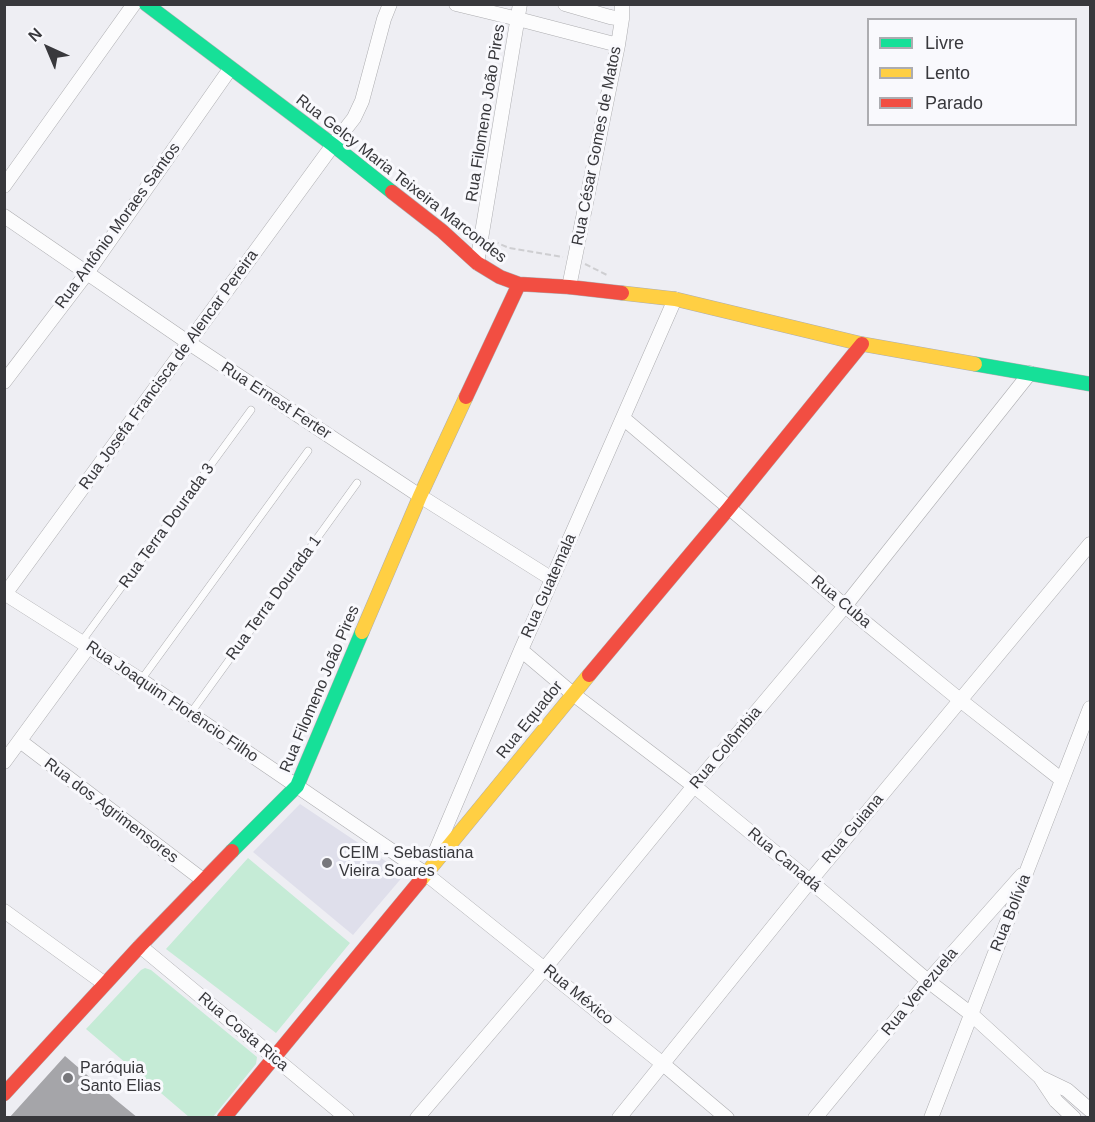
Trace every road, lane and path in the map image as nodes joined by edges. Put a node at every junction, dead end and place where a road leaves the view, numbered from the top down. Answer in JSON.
{"nodes":[{"id":1,"x":134,"y":4,"type":"edge"},
{"id":2,"x":146,"y":4,"type":"edge"},
{"id":3,"x":390,"y":4,"type":"edge"},
{"id":4,"x":456,"y":4,"type":"edge"},
{"id":5,"x":520,"y":4,"type":"edge"},
{"id":6,"x":565,"y":4,"type":"edge"},
{"id":7,"x":622,"y":12,"type":"edge"},
{"id":8,"x":518,"y":19,"type":"junction"},
{"id":9,"x":618,"y":45,"type":"junction"},
{"id":10,"x":230,"y":69,"type":"junction"},
{"id":11,"x":333,"y":146,"type":"junction"},
{"id":12,"x":4,"y":186,"type":"edge"},
{"id":13,"x":4,"y":216,"type":"edge"},
{"id":14,"x":482,"y":236,"type":"junction"},
{"id":15,"x":574,"y":259,"type":"junction"},
{"id":16,"x":477,"y":263,"type":"junction"},
{"id":17,"x":87,"y":273,"type":"junction"},
{"id":18,"x":519,"y":284,"type":"junction"},
{"id":19,"x":568,"y":287,"type":"junction"},
{"id":20,"x":624,"y":294,"type":"junction"},
{"id":21,"x":675,"y":299,"type":"junction"},
{"id":22,"x":189,"y":343,"type":"junction"},
{"id":23,"x":862,"y":344,"type":"junction"},
{"id":24,"x":1030,"y":374,"type":"junction"},
{"id":25,"x":4,"y":382,"type":"edge"},
{"id":26,"x":1090,"y":384,"type":"edge"},
{"id":27,"x":251,"y":410,"type":"dead end"},
{"id":28,"x":623,"y":418,"type":"junction"},
{"id":29,"x":308,"y":451,"type":"dead end"},
{"id":30,"x":357,"y":483,"type":"dead end"},
{"id":31,"x":420,"y":496,"type":"junction"},
{"id":32,"x":729,"y":508,"type":"junction"},
{"id":33,"x":1090,"y":544,"type":"edge"},
{"id":34,"x":552,"y":579,"type":"junction"},
{"id":35,"x":5,"y":594,"type":"edge"},
{"id":36,"x":845,"y":606,"type":"junction"},
{"id":37,"x":86,"y":644,"type":"junction"},
{"id":38,"x":521,"y":650,"type":"junction"},
{"id":39,"x":141,"y":680,"type":"junction"},
{"id":40,"x":573,"y":694,"type":"junction"},
{"id":41,"x":960,"y":700,"type":"junction"},
{"id":42,"x":1090,"y":708,"type":"edge"},
{"id":43,"x":190,"y":714,"type":"junction"},
{"id":44,"x":20,"y":741,"type":"junction"},
{"id":45,"x":4,"y":762,"type":"edge"},
{"id":46,"x":1062,"y":780,"type":"junction"},
{"id":47,"x":297,"y":786,"type":"junction"},
{"id":48,"x":694,"y":786,"type":"junction"},
{"id":49,"x":1028,"y":869,"type":"junction"},
{"id":50,"x":426,"y":874,"type":"junction"},
{"id":51,"x":203,"y":880,"type":"junction"},
{"id":52,"x":810,"y":881,"type":"junction"},
{"id":53,"x":4,"y":911,"type":"edge"},
{"id":54,"x":140,"y":946,"type":"junction"},
{"id":55,"x":544,"y":968,"type":"junction"},
{"id":56,"x":928,"y":981,"type":"junction"},
{"id":57,"x":105,"y":984,"type":"junction"},
{"id":58,"x":971,"y":1014,"type":"junction"},
{"id":59,"x":274,"y":1057,"type":"junction"},
{"id":60,"x":663,"y":1064,"type":"junction"},
{"id":61,"x":1040,"y":1077,"type":"junction"},
{"id":62,"x":4,"y":1094,"type":"edge"},
{"id":63,"x":1090,"y":1110,"type":"edge"},
{"id":64,"x":224,"y":1118,"type":"edge"},
{"id":65,"x":346,"y":1118,"type":"edge"},
{"id":66,"x":417,"y":1118,"type":"edge"},
{"id":67,"x":619,"y":1118,"type":"edge"},
{"id":68,"x":727,"y":1118,"type":"edge"},
{"id":69,"x":814,"y":1118,"type":"edge"},
{"id":70,"x":931,"y":1118,"type":"edge"},
{"id":71,"x":1074,"y":1118,"type":"edge"}],
"edges":[{"from":1,"to":12,"type":"street"},
{"from":2,"to":10,"type":"street","name":"Rua Gelcy Maria Teixeira Marcondes"},
{"from":3,"to":11,"type":"street","name":"Rua Josefa Francisca de Alencar Pereira"},
{"from":4,"to":8,"type":"street"},
{"from":5,"to":8,"type":"street","name":"Rua Filomeno João Pires"},
{"from":6,"to":7,"type":"street"},
{"from":7,"to":9,"type":"street","name":"Rua César Gomes de Matos"},
{"from":8,"to":9,"type":"street"},
{"from":8,"to":14,"type":"street","name":"Rua Filomeno João Pires"},
{"from":9,"to":15,"type":"street","name":"Rua César Gomes de Matos"},
{"from":10,"to":11,"type":"street","name":"Rua Gelcy Maria Teixeira Marcondes"},
{"from":10,"to":17,"type":"street","name":"Rua Antônio Moraes Santos"},
{"from":11,"to":16,"type":"street","name":"Rua Gelcy Maria Teixeira Marcondes"},
{"from":11,"to":22,"type":"street","name":"Rua Josefa Francisca de Alencar Pereira"},
{"from":13,"to":17,"type":"street","name":"Rua Ernest Ferter"},
{"from":14,"to":15,"type":"path"},
{"from":14,"to":16,"type":"street","name":"Rua Filomeno João Pires"},
{"from":15,"to":19,"type":"street","name":"Rua César Gomes de Matos"},
{"from":15,"to":20,"type":"path"},
{"from":16,"to":18,"type":"street","name":"Rua Gelcy Maria Teixeira Marcondes"},
{"from":17,"to":22,"type":"street","name":"Rua Ernest Ferter"},
{"from":17,"to":25,"type":"street","name":"Rua Antônio Moraes Santos"},
{"from":18,"to":19,"type":"street","name":"Rua Gelcy Maria Teixeira Marcondes"},
{"from":18,"to":31,"type":"street","name":"Rua Filomeno João Pires"},
{"from":19,"to":20,"type":"street","name":"Rua Gelcy Maria Teixeira Marcondes"},
{"from":20,"to":21,"type":"street","name":"Rua Gelcy Maria Teixeira Marcondes"},
{"from":21,"to":23,"type":"street","name":"Rua Gelcy Maria Teixeira Marcondes"},
{"from":21,"to":28,"type":"street","name":"Rua Guatemala"},
{"from":22,"to":31,"type":"street","name":"Rua Ernest Ferter"},
{"from":22,"to":35,"type":"street","name":"Rua Josefa Francisca de Alencar Pereira"},
{"from":23,"to":24,"type":"street","name":"Rua Gelcy Maria Teixeira Marcondes"},
{"from":23,"to":32,"type":"street","name":"Rua Equador"},
{"from":24,"to":26,"type":"street","name":"Rua Gelcy Maria Teixeira Marcondes"},
{"from":24,"to":36,"type":"street","name":"Rua Colômbia"},
{"from":27,"to":37,"type":"lane","name":"Rua Terra Dourada 3"},
{"from":28,"to":32,"type":"street","name":"Rua Cuba"},
{"from":28,"to":34,"type":"street","name":"Rua Guatemala"},
{"from":29,"to":39,"type":"lane"},
{"from":30,"to":43,"type":"lane","name":"Rua Terra Dourada 1"},
{"from":31,"to":34,"type":"street","name":"Rua Ernest Ferter"},
{"from":31,"to":47,"type":"street","name":"Rua Filomeno João Pires"},
{"from":32,"to":36,"type":"street","name":"Rua Cuba"},
{"from":32,"to":40,"type":"street","name":"Rua Equador"},
{"from":33,"to":41,"type":"street","name":"Rua Guiana"},
{"from":34,"to":38,"type":"street","name":"Rua Guatemala"},
{"from":35,"to":37,"type":"street","name":"Rua Joaquim Florêncio Filho"},
{"from":36,"to":41,"type":"street","name":"Rua Cuba"},
{"from":36,"to":48,"type":"street","name":"Rua Colômbia"},
{"from":37,"to":39,"type":"street","name":"Rua Joaquim Florêncio Filho"},
{"from":37,"to":44,"type":"street"},
{"from":38,"to":40,"type":"street","name":"Rua Canadá"},
{"from":38,"to":50,"type":"street","name":"Rua Guatemala"},
{"from":39,"to":43,"type":"street","name":"Rua Joaquim Florêncio Filho"},
{"from":40,"to":48,"type":"street","name":"Rua Canadá"},
{"from":40,"to":50,"type":"street","name":"Rua Equador"},
{"from":41,"to":46,"type":"street","name":"Rua Cuba"},
{"from":41,"to":52,"type":"street","name":"Rua Guiana"},
{"from":42,"to":46,"type":"street","name":"Rua Bolívia"},
{"from":43,"to":47,"type":"street","name":"Rua Joaquim Florêncio Filho"},
{"from":44,"to":45,"type":"street"},
{"from":44,"to":51,"type":"street","name":"Rua dos Agrimensores"},
{"from":46,"to":49,"type":"street","name":"Rua Bolívia"},
{"from":47,"to":50,"type":"street","name":"Rua Joaquim Florêncio Filho"},
{"from":47,"to":51,"type":"street","name":"Rua Filomeno João Pires"},
{"from":48,"to":52,"type":"street","name":"Rua Canadá"},
{"from":48,"to":55,"type":"street","name":"Rua Colômbia"},
{"from":49,"to":56,"type":"street","name":"Rua Venezuela"},
{"from":49,"to":58,"type":"street","name":"Rua Bolívia"},
{"from":50,"to":55,"type":"street","name":"Rua México"},
{"from":50,"to":59,"type":"street","name":"Rua Equador"},
{"from":51,"to":54,"type":"street","name":"Rua Filomeno João Pires"},
{"from":52,"to":56,"type":"street","name":"Rua Canadá"},
{"from":52,"to":60,"type":"street","name":"Rua Guiana"},
{"from":53,"to":57,"type":"street"},
{"from":54,"to":57,"type":"street","name":"Rua Filomeno João Pires"},
{"from":54,"to":59,"type":"street","name":"Rua Costa Rica"},
{"from":55,"to":60,"type":"street","name":"Rua México"},
{"from":55,"to":66,"type":"street","name":"Rua Colômbia"},
{"from":56,"to":58,"type":"street","name":"Rua Canadá"},
{"from":56,"to":69,"type":"street","name":"Rua Venezuela"},
{"from":57,"to":62,"type":"street","name":"Rua Filomeno João Pires"},
{"from":58,"to":61,"type":"street","name":"Rua Canadá"},
{"from":58,"to":70,"type":"street","name":"Rua Bolívia"},
{"from":59,"to":64,"type":"street","name":"Rua Equador"},
{"from":59,"to":65,"type":"street","name":"Rua Costa Rica"},
{"from":60,"to":67,"type":"street","name":"Rua Guiana"},
{"from":60,"to":68,"type":"street","name":"Rua México"},
{"from":61,"to":63,"type":"street"},
{"from":61,"to":71,"type":"street"}]}
